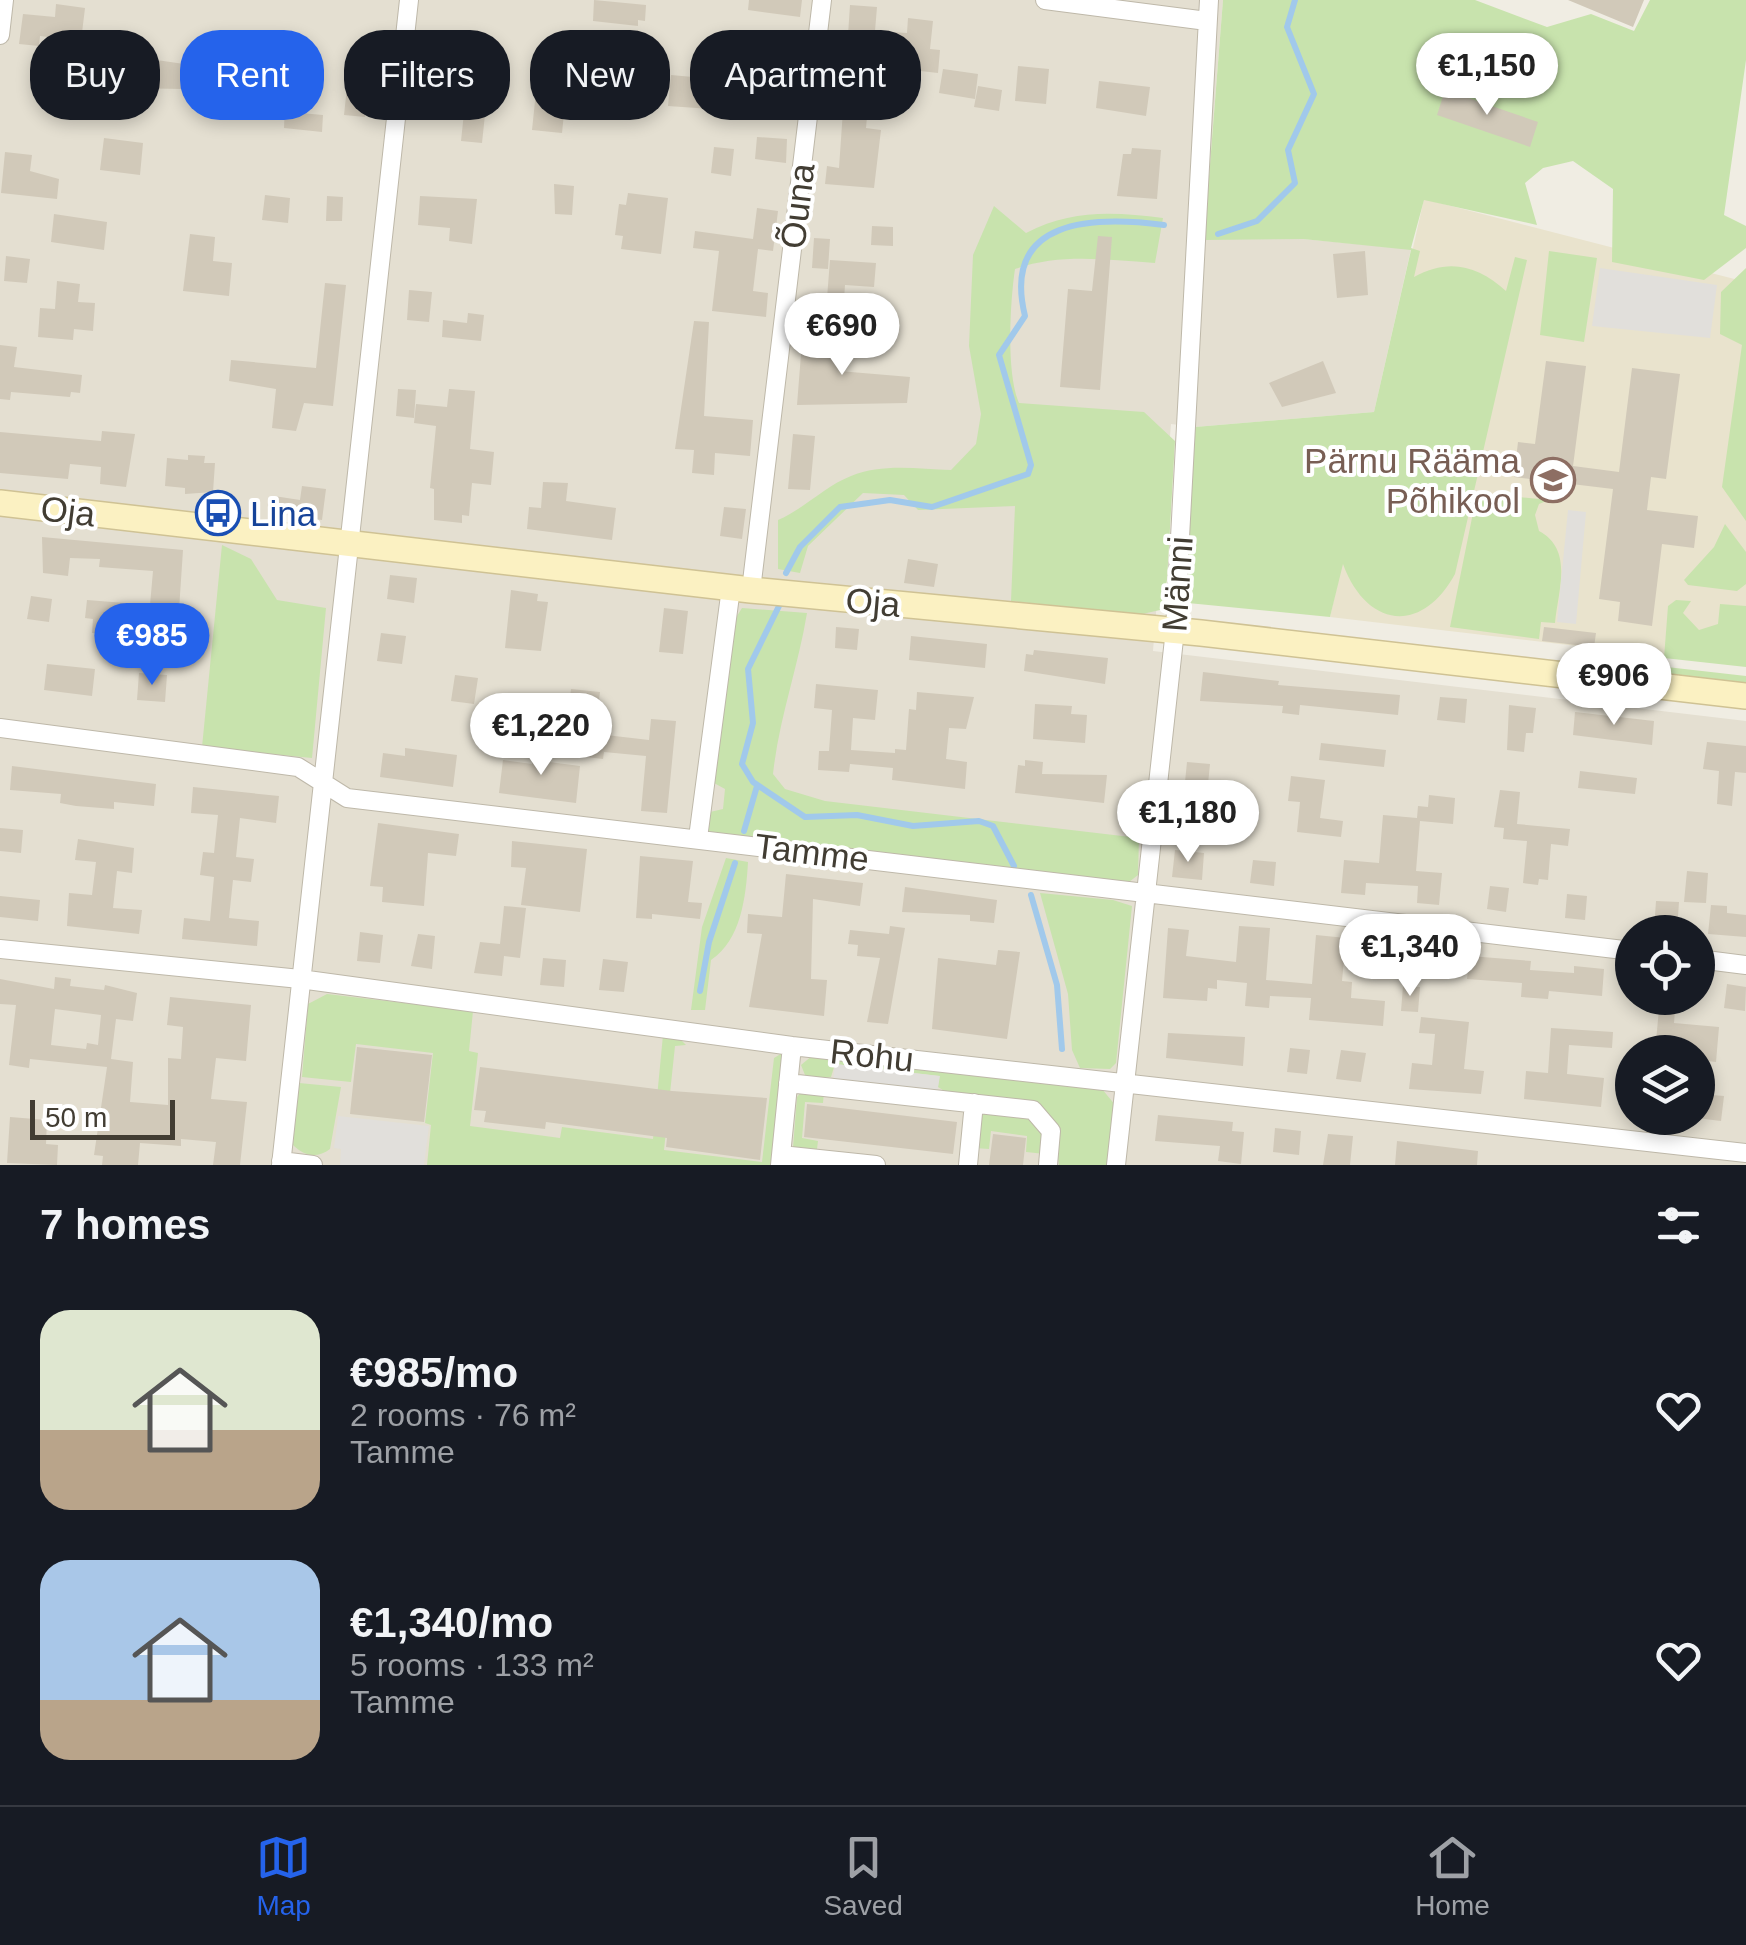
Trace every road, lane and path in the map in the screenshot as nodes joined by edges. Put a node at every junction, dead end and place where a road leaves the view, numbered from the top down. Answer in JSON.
{"nodes":[{"id":1,"x":4,"y":0,"type":"edge"},
{"id":2,"x":409,"y":0,"type":"edge"},
{"id":3,"x":822,"y":0,"type":"edge"},
{"id":4,"x":1045,"y":0,"type":"edge"},
{"id":5,"x":1209,"y":0,"type":"edge"},
{"id":6,"x":1207,"y":22,"type":"junction"},
{"id":7,"x":0,"y":35,"type":"edge"},
{"id":8,"x":0,"y":504,"type":"edge"},
{"id":9,"x":348,"y":542,"type":"junction"},
{"id":10,"x":741,"y":589,"type":"junction"},
{"id":11,"x":1175,"y":630,"type":"junction"},
{"id":12,"x":1746,"y":696,"type":"edge"},
{"id":13,"x":0,"y":728,"type":"edge"},
{"id":14,"x":325,"y":784,"type":"junction"},
{"id":15,"x":698,"y":838,"type":"junction"},
{"id":16,"x":1143,"y":892,"type":"junction"},
{"id":17,"x":0,"y":949,"type":"edge"},
{"id":18,"x":1615,"y":949,"type":"edge"},
{"id":19,"x":1715,"y":961,"type":"edge"},
{"id":20,"x":1746,"y":965,"type":"edge"},
{"id":21,"x":300,"y":979,"type":"junction"},
{"id":22,"x":792,"y":1046,"type":"junction"},
{"id":23,"x":1124,"y":1082,"type":"junction"},
{"id":24,"x":788,"y":1083,"type":"junction"},
{"id":25,"x":974,"y":1103,"type":"junction"},
{"id":26,"x":1746,"y":1153,"type":"edge"},
{"id":27,"x":781,"y":1160,"type":"edge"},
{"id":28,"x":281,"y":1163,"type":"edge"},
{"id":29,"x":312,"y":1165,"type":"edge"},
{"id":30,"x":876,"y":1165,"type":"edge"},
{"id":31,"x":968,"y":1165,"type":"edge"},
{"id":32,"x":1048,"y":1165,"type":"edge"},
{"id":33,"x":1116,"y":1165,"type":"edge"}],
"edges":[{"from":1,"to":7,"type":"street"},
{"from":2,"to":9,"type":"street"},
{"from":3,"to":10,"type":"street","name":"Õuna"},
{"from":4,"to":6,"type":"street"},
{"from":5,"to":6,"type":"street","name":"Männi"},
{"from":6,"to":11,"type":"street","name":"Männi"},
{"from":8,"to":9,"type":"street","name":"Oja"},
{"from":9,"to":10,"type":"street","name":"Oja"},
{"from":9,"to":14,"type":"street"},
{"from":10,"to":11,"type":"street","name":"Oja"},
{"from":10,"to":15,"type":"street","name":"Õuna"},
{"from":11,"to":12,"type":"street","name":"Oja"},
{"from":11,"to":16,"type":"street","name":"Männi"},
{"from":13,"to":14,"type":"street","name":"Tamme"},
{"from":14,"to":15,"type":"street","name":"Tamme"},
{"from":14,"to":21,"type":"street"},
{"from":15,"to":16,"type":"street","name":"Tamme"},
{"from":16,"to":18,"type":"street","name":"Tamme"},
{"from":16,"to":23,"type":"street","name":"Männi"},
{"from":17,"to":21,"type":"street","name":"Rohu"},
{"from":19,"to":20,"type":"street"},
{"from":21,"to":22,"type":"street","name":"Rohu"},
{"from":21,"to":28,"type":"street"},
{"from":22,"to":23,"type":"street","name":"Rohu"},
{"from":22,"to":24,"type":"street"},
{"from":23,"to":26,"type":"street","name":"Rohu"},
{"from":23,"to":33,"type":"street","name":"Männi"},
{"from":24,"to":25,"type":"street"},
{"from":24,"to":27,"type":"street"},
{"from":25,"to":31,"type":"street"},
{"from":25,"to":32,"type":"street"},
{"from":27,"to":30,"type":"street"},
{"from":28,"to":29,"type":"street"}]}
